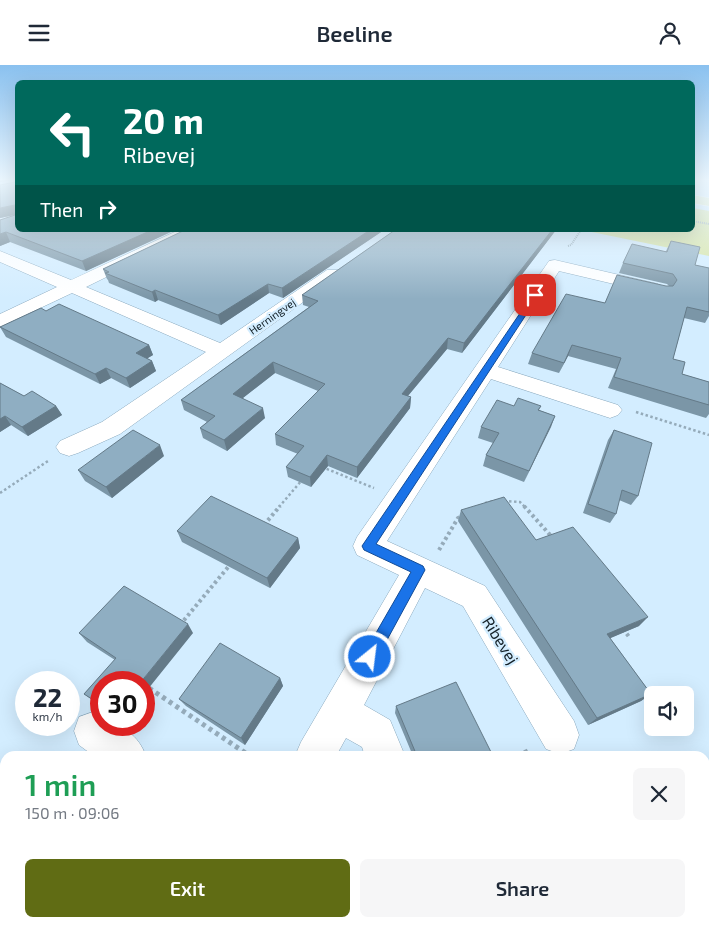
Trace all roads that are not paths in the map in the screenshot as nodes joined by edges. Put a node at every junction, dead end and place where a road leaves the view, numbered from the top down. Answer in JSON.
{"nodes":[{"id":1,"x":187,"y":232,"type":"edge"},
{"id":2,"x":568,"y":246,"type":"road end"},
{"id":3,"x":0,"y":256,"type":"edge"},
{"id":4,"x":349,"y":263,"type":"edge"},
{"id":5,"x":555,"y":265,"type":"junction"},
{"id":6,"x":71,"y":287,"type":"junction"},
{"id":7,"x":660,"y":290,"type":"edge"},
{"id":8,"x":0,"y":321,"type":"edge"},
{"id":9,"x":221,"y":351,"type":"junction"},
{"id":10,"x":486,"y":371,"type":"junction"},
{"id":11,"x":610,"y":410,"type":"road end"},
{"id":12,"x":70,"y":447,"type":"road end"},
{"id":13,"x":419,"y":570,"type":"junction"},
{"id":14,"x":340,"y":712,"type":"junction"},
{"id":15,"x":560,"y":735,"type":"dead end"},
{"id":16,"x":100,"y":736,"type":"edge"},
{"id":17,"x":119,"y":751,"type":"edge"},
{"id":18,"x":318,"y":751,"type":"edge"},
{"id":19,"x":383,"y":751,"type":"edge"}],
"edges":[{"from":1,"to":6,"type":"street"},
{"from":2,"to":5,"type":"street","name":"Ribevej"},
{"from":3,"to":6,"type":"street"},
{"from":4,"to":9,"type":"street","name":"Herningvej"},
{"from":5,"to":7,"type":"street"},
{"from":5,"to":10,"type":"street","name":"Ribevej"},
{"from":6,"to":8,"type":"street"},
{"from":6,"to":9,"type":"street"},
{"from":9,"to":12,"type":"street","name":"Herningvej"},
{"from":10,"to":11,"type":"street"},
{"from":10,"to":13,"type":"street","name":"Ribevej"},
{"from":13,"to":14,"type":"street"},
{"from":13,"to":15,"type":"street","name":"Ribevej"},
{"from":14,"to":18,"type":"street"},
{"from":14,"to":19,"type":"street"},
{"from":16,"to":17,"type":"street"}]}
